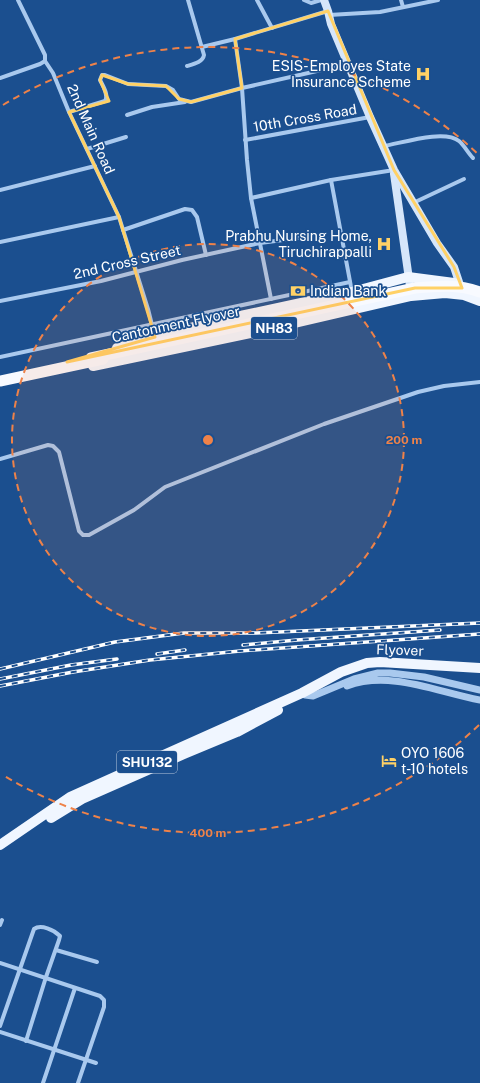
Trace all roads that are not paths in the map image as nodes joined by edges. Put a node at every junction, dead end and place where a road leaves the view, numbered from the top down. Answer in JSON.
{"nodes":[{"id":1,"x":18,"y":0,"type":"edge"},
{"id":2,"x":188,"y":0,"type":"edge"},
{"id":3,"x":257,"y":0,"type":"edge"},
{"id":4,"x":304,"y":0,"type":"edge"},
{"id":5,"x":322,"y":0,"type":"edge"},
{"id":6,"x":401,"y":0,"type":"edge"},
{"id":7,"x":438,"y":0,"type":"edge"},
{"id":8,"x":403,"y":7,"type":"junction"},
{"id":9,"x":329,"y":13,"type":"junction"},
{"id":10,"x":272,"y":28,"type":"junction"},
{"id":11,"x":235,"y":39,"type":"junction"},
{"id":12,"x":202,"y":47,"type":"junction"},
{"id":13,"x":45,"y":61,"type":"junction"},
{"id":14,"x":348,"y":64,"type":"junction"},
{"id":15,"x":187,"y":66,"type":"dead end"},
{"id":16,"x":0,"y":78,"type":"edge"},
{"id":17,"x":242,"y":88,"type":"junction"},
{"id":18,"x":186,"y":102,"type":"junction"},
{"id":19,"x":69,"y":112,"type":"junction"},
{"id":20,"x":127,"y":115,"type":"dead end"},
{"id":21,"x":370,"y":117,"type":"junction"},
{"id":22,"x":126,"y":137,"type":"dead end"},
{"id":23,"x":245,"y":140,"type":"junction"},
{"id":24,"x":384,"y":146,"type":"junction"},
{"id":25,"x":87,"y":149,"type":"junction"},
{"id":26,"x":473,"y":158,"type":"dead end"},
{"id":27,"x":95,"y":166,"type":"junction"},
{"id":28,"x":394,"y":170,"type":"junction"},
{"id":29,"x":464,"y":179,"type":"dead end"},
{"id":30,"x":331,"y":180,"type":"junction"},
{"id":31,"x":0,"y":190,"type":"edge"},
{"id":32,"x":251,"y":198,"type":"junction"},
{"id":33,"x":413,"y":203,"type":"junction"},
{"id":34,"x":119,"y":217,"type":"junction"},
{"id":35,"x":123,"y":230,"type":"junction"},
{"id":36,"x":314,"y":236,"type":"dead end"},
{"id":37,"x":0,"y":242,"type":"edge"},
{"id":38,"x":260,"y":243,"type":"junction"},
{"id":39,"x":206,"y":255,"type":"junction"},
{"id":40,"x":136,"y":272,"type":"junction"},
{"id":41,"x":408,"y":277,"type":"junction"},
{"id":42,"x":461,"y":284,"type":"junction"},
{"id":43,"x":351,"y":287,"type":"junction"},
{"id":44,"x":480,"y":289,"type":"edge"},
{"id":45,"x":480,"y":292,"type":"edge"},
{"id":46,"x":409,"y":295,"type":"junction"},
{"id":47,"x":464,"y":296,"type":"junction"},
{"id":48,"x":480,"y":296,"type":"edge"},
{"id":49,"x":271,"y":299,"type":"junction"},
{"id":50,"x":0,"y":301,"type":"edge"},
{"id":51,"x":480,"y":301,"type":"edge"},
{"id":52,"x":152,"y":325,"type":"junction"},
{"id":53,"x":155,"y":337,"type":"junction"},
{"id":54,"x":0,"y":357,"type":"edge"},
{"id":55,"x":91,"y":360,"type":"junction"},
{"id":56,"x":67,"y":364,"type":"junction"},
{"id":57,"x":0,"y":374,"type":"edge"},
{"id":58,"x":0,"y":381,"type":"edge"},
{"id":59,"x":480,"y":382,"type":"edge"},
{"id":60,"x":0,"y":459,"type":"edge"},
{"id":61,"x":480,"y":668,"type":"edge"},
{"id":62,"x":480,"y":673,"type":"edge"},
{"id":63,"x":316,"y":690,"type":"junction"},
{"id":64,"x":480,"y":690,"type":"edge"},
{"id":65,"x":303,"y":694,"type":"junction"},
{"id":66,"x":480,"y":700,"type":"edge"},
{"id":67,"x":0,"y":844,"type":"edge"},
{"id":68,"x":0,"y":848,"type":"edge"},
{"id":69,"x":2,"y":920,"type":"dead end"},
{"id":70,"x":0,"y":926,"type":"edge"},
{"id":71,"x":56,"y":950,"type":"junction"},
{"id":72,"x":97,"y":962,"type":"dead end"},
{"id":73,"x":0,"y":963,"type":"edge"},
{"id":74,"x":20,"y":969,"type":"junction"},
{"id":75,"x":46,"y":977,"type":"junction"},
{"id":76,"x":75,"y":988,"type":"junction"},
{"id":77,"x":0,"y":1026,"type":"edge"},
{"id":78,"x":0,"y":1032,"type":"edge"},
{"id":79,"x":26,"y":1041,"type":"junction"},
{"id":80,"x":54,"y":1049,"type":"junction"},
{"id":81,"x":86,"y":1059,"type":"junction"},
{"id":82,"x":96,"y":1063,"type":"dead end"},
{"id":83,"x":43,"y":1083,"type":"edge"},
{"id":84,"x":78,"y":1083,"type":"edge"}],
"edges":[{"from":1,"to":13,"type":"street","name":"2nd Main Road"},
{"from":2,"to":12,"type":"street"},
{"from":3,"to":10,"type":"street"},
{"from":4,"to":5,"type":"street"},
{"from":5,"to":9,"type":"main road"},
{"from":6,"to":8,"type":"street"},
{"from":7,"to":8,"type":"street"},
{"from":8,"to":9,"type":"street"},
{"from":9,"to":10,"type":"street"},
{"from":9,"to":14,"type":"main road"},
{"from":10,"to":11,"type":"street"},
{"from":11,"to":12,"type":"street"},
{"from":11,"to":17,"type":"street"},
{"from":12,"to":15,"type":"street"},
{"from":13,"to":16,"type":"street"},
{"from":13,"to":19,"type":"street","name":"2nd Main Road"},
{"from":14,"to":17,"type":"street"},
{"from":14,"to":21,"type":"main road"},
{"from":17,"to":18,"type":"street"},
{"from":17,"to":23,"type":"street"},
{"from":18,"to":19,"type":"street"},
{"from":18,"to":20,"type":"street"},
{"from":19,"to":25,"type":"street","name":"2nd Main Road"},
{"from":21,"to":23,"type":"street","name":"10th Cross Road"},
{"from":21,"to":24,"type":"main road"},
{"from":22,"to":25,"type":"street"},
{"from":23,"to":32,"type":"street"},
{"from":24,"to":26,"type":"street"},
{"from":24,"to":28,"type":"main road"},
{"from":25,"to":27,"type":"street","name":"2nd Main Road"},
{"from":27,"to":31,"type":"street"},
{"from":27,"to":34,"type":"street","name":"2nd Main Road"},
{"from":28,"to":30,"type":"street"},
{"from":28,"to":33,"type":"main road"},
{"from":28,"to":41,"type":"main road"},
{"from":29,"to":33,"type":"street"},
{"from":30,"to":32,"type":"street"},
{"from":30,"to":43,"type":"street"},
{"from":32,"to":38,"type":"street"},
{"from":33,"to":42,"type":"main road"},
{"from":34,"to":35,"type":"street","name":"2nd Main Road"},
{"from":34,"to":37,"type":"street"},
{"from":35,"to":39,"type":"street"},
{"from":35,"to":40,"type":"street","name":"2nd Main Road"},
{"from":36,"to":38,"type":"street","name":"2nd Cross Street"},
{"from":38,"to":39,"type":"street","name":"2nd Cross Street"},
{"from":38,"to":49,"type":"street"},
{"from":39,"to":40,"type":"street","name":"2nd Cross Street"},
{"from":40,"to":50,"type":"street","name":"2nd Cross Street"},
{"from":40,"to":52,"type":"street","name":"2nd Main Road"},
{"from":41,"to":42,"type":"main road"},
{"from":41,"to":43,"type":"main road"},
{"from":41,"to":46,"type":"main road"},
{"from":42,"to":44,"type":"main road"},
{"from":42,"to":47,"type":"main road"},
{"from":43,"to":49,"type":"street"},
{"from":43,"to":53,"type":"main road"},
{"from":45,"to":55,"type":"highway","name":"Cantonment Flyover","number":"NH83","bridge":true},
{"from":46,"to":47,"type":"main road","number":"NH83"},
{"from":46,"to":48,"type":"highway","name":"Cantonment Flyover"},
{"from":46,"to":55,"type":"highway","name":"Cantonment Flyover","number":"NH83"},
{"from":46,"to":56,"type":"main road","number":"NH83"},
{"from":47,"to":51,"type":"main road","number":"NH83"},
{"from":49,"to":52,"type":"street"},
{"from":52,"to":53,"type":"street","name":"2nd Main Road"},
{"from":52,"to":54,"type":"street"},
{"from":53,"to":56,"type":"main road"},
{"from":55,"to":56,"type":"highway","name":"Cantonment Flyover"},
{"from":56,"to":57,"type":"highway","number":"NH83"},
{"from":56,"to":58,"type":"highway","number":"NH83"},
{"from":59,"to":60,"type":"street"},
{"from":61,"to":63,"type":"main road","name":"Flyover","number":"SHU132"},
{"from":62,"to":63,"type":"main road","name":"Flyover"},
{"from":63,"to":64,"type":"street"},
{"from":63,"to":65,"type":"main road","name":"Flyover","number":"SHU132"},
{"from":63,"to":66,"type":"street"},
{"from":65,"to":67,"type":"main road","number":"SHU132"},
{"from":65,"to":68,"type":"main road"},
{"from":69,"to":70,"type":"street"},
{"from":71,"to":72,"type":"street"},
{"from":71,"to":74,"type":"street"},
{"from":71,"to":75,"type":"street"},
{"from":73,"to":74,"type":"street"},
{"from":74,"to":75,"type":"street"},
{"from":74,"to":77,"type":"street"},
{"from":75,"to":76,"type":"street"},
{"from":75,"to":79,"type":"street"},
{"from":76,"to":80,"type":"street"},
{"from":76,"to":81,"type":"street"},
{"from":78,"to":79,"type":"street"},
{"from":79,"to":80,"type":"street"},
{"from":80,"to":81,"type":"street"},
{"from":80,"to":83,"type":"street"},
{"from":81,"to":82,"type":"street"},
{"from":81,"to":84,"type":"street"}]}
